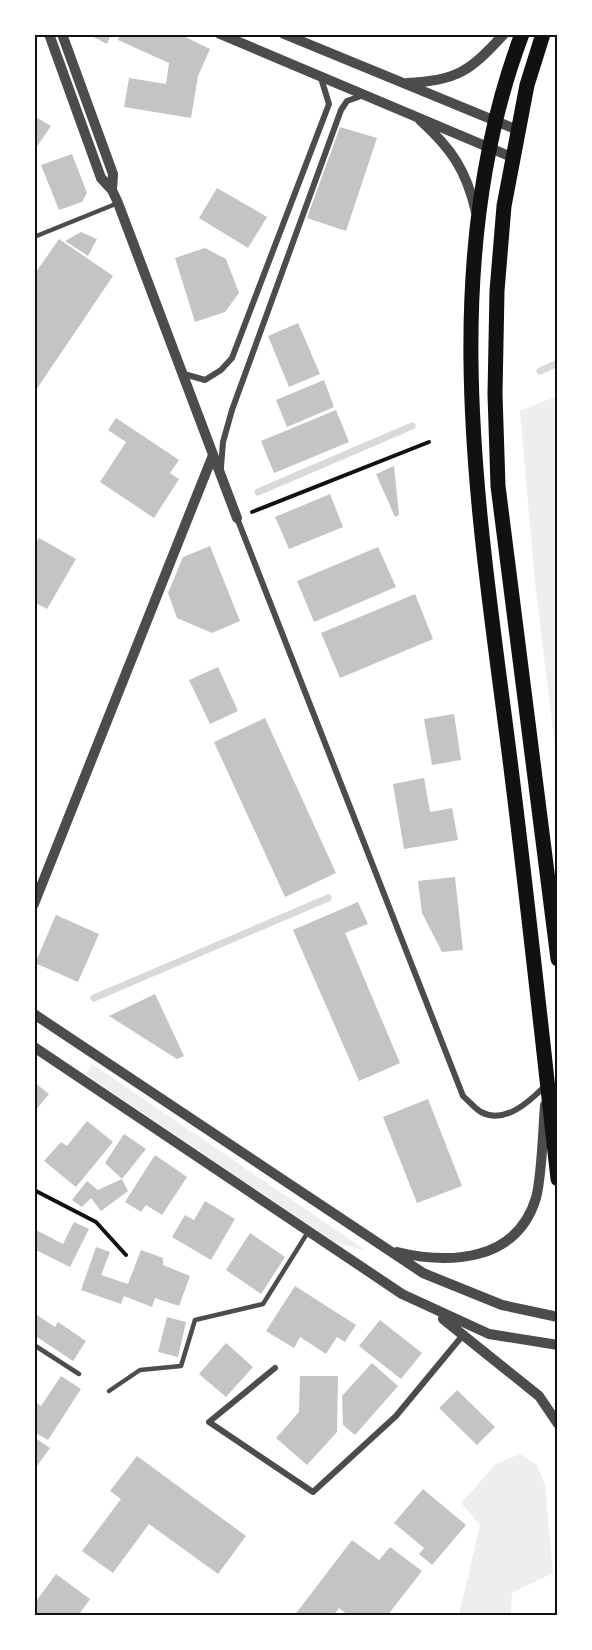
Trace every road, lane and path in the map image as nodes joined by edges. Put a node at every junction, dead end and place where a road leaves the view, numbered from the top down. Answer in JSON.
{"nodes":[{"id":1,"x":49,"y":34,"type":"edge"},
{"id":2,"x":220,"y":34,"type":"edge"},
{"id":3,"x":284,"y":34,"type":"edge"},
{"id":4,"x":504,"y":34,"type":"edge"},
{"id":5,"x":522,"y":34,"type":"edge"},
{"id":6,"x":63,"y":36,"type":"edge"},
{"id":7,"x":544,"y":38,"type":"edge"},
{"id":8,"x":319,"y":75,"type":"junction"},
{"id":9,"x":401,"y":83,"type":"junction"},
{"id":10,"x":367,"y":94,"type":"junction"},
{"id":11,"x":413,"y":114,"type":"junction"},
{"id":12,"x":496,"y":121,"type":"junction"},
{"id":13,"x":520,"y":131,"type":"junction"},
{"id":14,"x":491,"y":148,"type":"junction"},
{"id":15,"x":514,"y":158,"type":"junction"},
{"id":16,"x":112,"y":190,"type":"junction"},
{"id":17,"x":118,"y":203,"type":"junction"},
{"id":18,"x":479,"y":223,"type":"junction"},
{"id":19,"x":34,"y":237,"type":"edge"},
{"id":20,"x":182,"y":373,"type":"junction"},
{"id":21,"x":429,"y":442,"type":"dead end"},
{"id":22,"x":213,"y":455,"type":"junction"},
{"id":23,"x":220,"y":474,"type":"junction"},
{"id":24,"x":237,"y":518,"type":"junction"},
{"id":25,"x":34,"y":904,"type":"edge"},
{"id":26,"x":558,"y":959,"type":"edge"},
{"id":27,"x":34,"y":1014,"type":"edge"},
{"id":28,"x":34,"y":1047,"type":"edge"},
{"id":29,"x":547,"y":1084,"type":"junction"},
{"id":30,"x":558,"y":1179,"type":"edge"},
{"id":31,"x":34,"y":1191,"type":"edge"},
{"id":32,"x":308,"y":1232,"type":"junction"},
{"id":33,"x":388,"y":1250,"type":"junction"},
{"id":34,"x":126,"y":1255,"type":"dead end"},
{"id":35,"x":429,"y":1308,"type":"junction"},
{"id":36,"x":558,"y":1317,"type":"edge"},
{"id":37,"x":464,"y":1334,"type":"junction"},
{"id":38,"x":34,"y":1345,"type":"edge"},
{"id":39,"x":558,"y":1345,"type":"edge"},
{"id":40,"x":275,"y":1368,"type":"dead end"},
{"id":41,"x":79,"y":1374,"type":"dead end"},
{"id":42,"x":110,"y":1391,"type":"dead end"},
{"id":43,"x":558,"y":1424,"type":"edge"}],
"edges":[{"from":1,"to":16,"type":"street"},
{"from":2,"to":8,"type":"street"},
{"from":3,"to":9,"type":"street"},
{"from":4,"to":9,"type":"street"},
{"from":5,"to":12,"type":"main road"},
{"from":6,"to":16,"type":"street"},
{"from":7,"to":13,"type":"main road"},
{"from":8,"to":10,"type":"street"},
{"from":8,"to":20,"type":"street"},
{"from":9,"to":12,"type":"street"},
{"from":10,"to":11,"type":"street"},
{"from":10,"to":23,"type":"street"},
{"from":11,"to":14,"type":"street"},
{"from":11,"to":18,"type":"street"},
{"from":12,"to":13,"type":"street"},
{"from":12,"to":14,"type":"main road"},
{"from":13,"to":15,"type":"main road"},
{"from":14,"to":15,"type":"street"},
{"from":14,"to":18,"type":"main road"},
{"from":15,"to":26,"type":"main road"},
{"from":16,"to":17,"type":"street"},
{"from":17,"to":19,"type":"lane"},
{"from":17,"to":20,"type":"street"},
{"from":18,"to":29,"type":"main road"},
{"from":20,"to":22,"type":"street"},
{"from":21,"to":24,"type":"path"},
{"from":22,"to":23,"type":"street"},
{"from":22,"to":25,"type":"street"},
{"from":23,"to":24,"type":"street"},
{"from":24,"to":29,"type":"street"},
{"from":27,"to":33,"type":"street"},
{"from":28,"to":32,"type":"street"},
{"from":29,"to":30,"type":"main road"},
{"from":29,"to":33,"type":"street"},
{"from":31,"to":34,"type":"path"},
{"from":32,"to":35,"type":"street"},
{"from":32,"to":42,"type":"lane"},
{"from":33,"to":36,"type":"street"},
{"from":35,"to":37,"type":"street"},
{"from":35,"to":39,"type":"street"},
{"from":37,"to":40,"type":"street"},
{"from":37,"to":43,"type":"street"},
{"from":38,"to":41,"type":"lane"}]}
